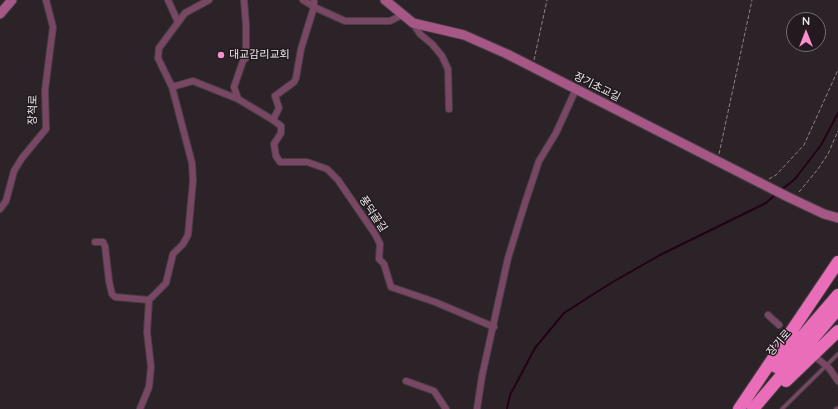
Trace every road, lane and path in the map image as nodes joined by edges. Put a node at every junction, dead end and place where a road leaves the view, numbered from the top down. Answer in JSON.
{"nodes":[{"id":1,"x":12,"y":0,"type":"edge"},
{"id":2,"x":46,"y":0,"type":"edge"},
{"id":3,"x":168,"y":0,"type":"edge"},
{"id":4,"x":209,"y":0,"type":"edge"},
{"id":5,"x":244,"y":0,"type":"edge"},
{"id":6,"x":303,"y":0,"type":"edge"},
{"id":7,"x":314,"y":0,"type":"edge"},
{"id":8,"x":385,"y":0,"type":"edge"},
{"id":9,"x":547,"y":0,"type":"edge"},
{"id":10,"x":752,"y":0,"type":"edge"},
{"id":11,"x":314,"y":7,"type":"junction"},
{"id":12,"x":0,"y":14,"type":"edge"},
{"id":13,"x":402,"y":15,"type":"junction"},
{"id":14,"x":178,"y":22,"type":"junction"},
{"id":15,"x":413,"y":23,"type":"junction"},
{"id":16,"x":530,"y":65,"type":"junction"},
{"id":17,"x":838,"y":70,"type":"edge"},
{"id":18,"x":172,"y":88,"type":"junction"},
{"id":19,"x":576,"y":90,"type":"junction"},
{"id":20,"x":238,"y":99,"type":"junction"},
{"id":21,"x":449,"y":109,"type":"dead end"},
{"id":22,"x":273,"y":120,"type":"junction"},
{"id":23,"x":838,"y":131,"type":"edge"},
{"id":24,"x":716,"y":160,"type":"junction"},
{"id":25,"x":764,"y":185,"type":"junction"},
{"id":26,"x":790,"y":198,"type":"junction"},
{"id":27,"x":0,"y":209,"type":"edge"},
{"id":28,"x":838,"y":218,"type":"edge"},
{"id":29,"x":94,"y":242,"type":"dead end"},
{"id":30,"x":838,"y":262,"type":"edge"},
{"id":31,"x":838,"y":295,"type":"edge"},
{"id":32,"x":150,"y":300,"type":"junction"},
{"id":33,"x":838,"y":309,"type":"edge"},
{"id":34,"x":768,"y":315,"type":"dead end"},
{"id":35,"x":779,"y":325,"type":"dead end"},
{"id":36,"x":494,"y":327,"type":"junction"},
{"id":37,"x":838,"y":331,"type":"edge"},
{"id":38,"x":838,"y":354,"type":"edge"},
{"id":39,"x":818,"y":359,"type":"dead end"},
{"id":40,"x":826,"y":366,"type":"junction"},
{"id":41,"x":406,"y":381,"type":"dead end"},
{"id":42,"x":838,"y":381,"type":"edge"},
{"id":43,"x":140,"y":409,"type":"edge"},
{"id":44,"x":446,"y":409,"type":"edge"},
{"id":45,"x":477,"y":409,"type":"edge"},
{"id":46,"x":739,"y":409,"type":"edge"},
{"id":47,"x":753,"y":409,"type":"edge"},
{"id":48,"x":759,"y":409,"type":"edge"},
{"id":49,"x":782,"y":409,"type":"edge"}],
"edges":[{"from":1,"to":12,"type":"main road"},
{"from":2,"to":27,"type":"street","name":"장척로"},
{"from":3,"to":14,"type":"street"},
{"from":4,"to":14,"type":"street"},
{"from":5,"to":20,"type":"street"},
{"from":6,"to":11,"type":"street"},
{"from":7,"to":11,"type":"street"},
{"from":8,"to":13,"type":"main road","name":"장기초교길"},
{"from":9,"to":16,"type":"path"},
{"from":10,"to":24,"type":"path"},
{"from":11,"to":13,"type":"street"},
{"from":11,"to":22,"type":"street"},
{"from":13,"to":15,"type":"main road","name":"장기초교길"},
{"from":14,"to":18,"type":"street"},
{"from":15,"to":16,"type":"main road","name":"장기초교길"},
{"from":15,"to":21,"type":"street","name":"장기초교길"},
{"from":16,"to":19,"type":"main road","name":"장기초교길"},
{"from":17,"to":25,"type":"path"},
{"from":18,"to":20,"type":"street"},
{"from":18,"to":32,"type":"street"},
{"from":19,"to":24,"type":"main road","name":"장기초교길"},
{"from":19,"to":36,"type":"street"},
{"from":20,"to":22,"type":"street"},
{"from":22,"to":36,"type":"street","name":"풍덕골길"},
{"from":23,"to":26,"type":"path"},
{"from":24,"to":25,"type":"main road","name":"장기초교길"},
{"from":25,"to":26,"type":"main road","name":"장기초교길"},
{"from":26,"to":28,"type":"main road"},
{"from":29,"to":32,"type":"street"},
{"from":30,"to":46,"type":"highway"},
{"from":31,"to":46,"type":"highway","name":"장기로"},
{"from":32,"to":43,"type":"street"},
{"from":33,"to":47,"type":"highway","name":"장기로"},
{"from":34,"to":35,"type":"street"},
{"from":36,"to":45,"type":"street"},
{"from":37,"to":48,"type":"highway"},
{"from":38,"to":40,"type":"lane"},
{"from":39,"to":40,"type":"street"},
{"from":40,"to":42,"type":"street"},
{"from":40,"to":49,"type":"lane"},
{"from":41,"to":44,"type":"street"}]}
